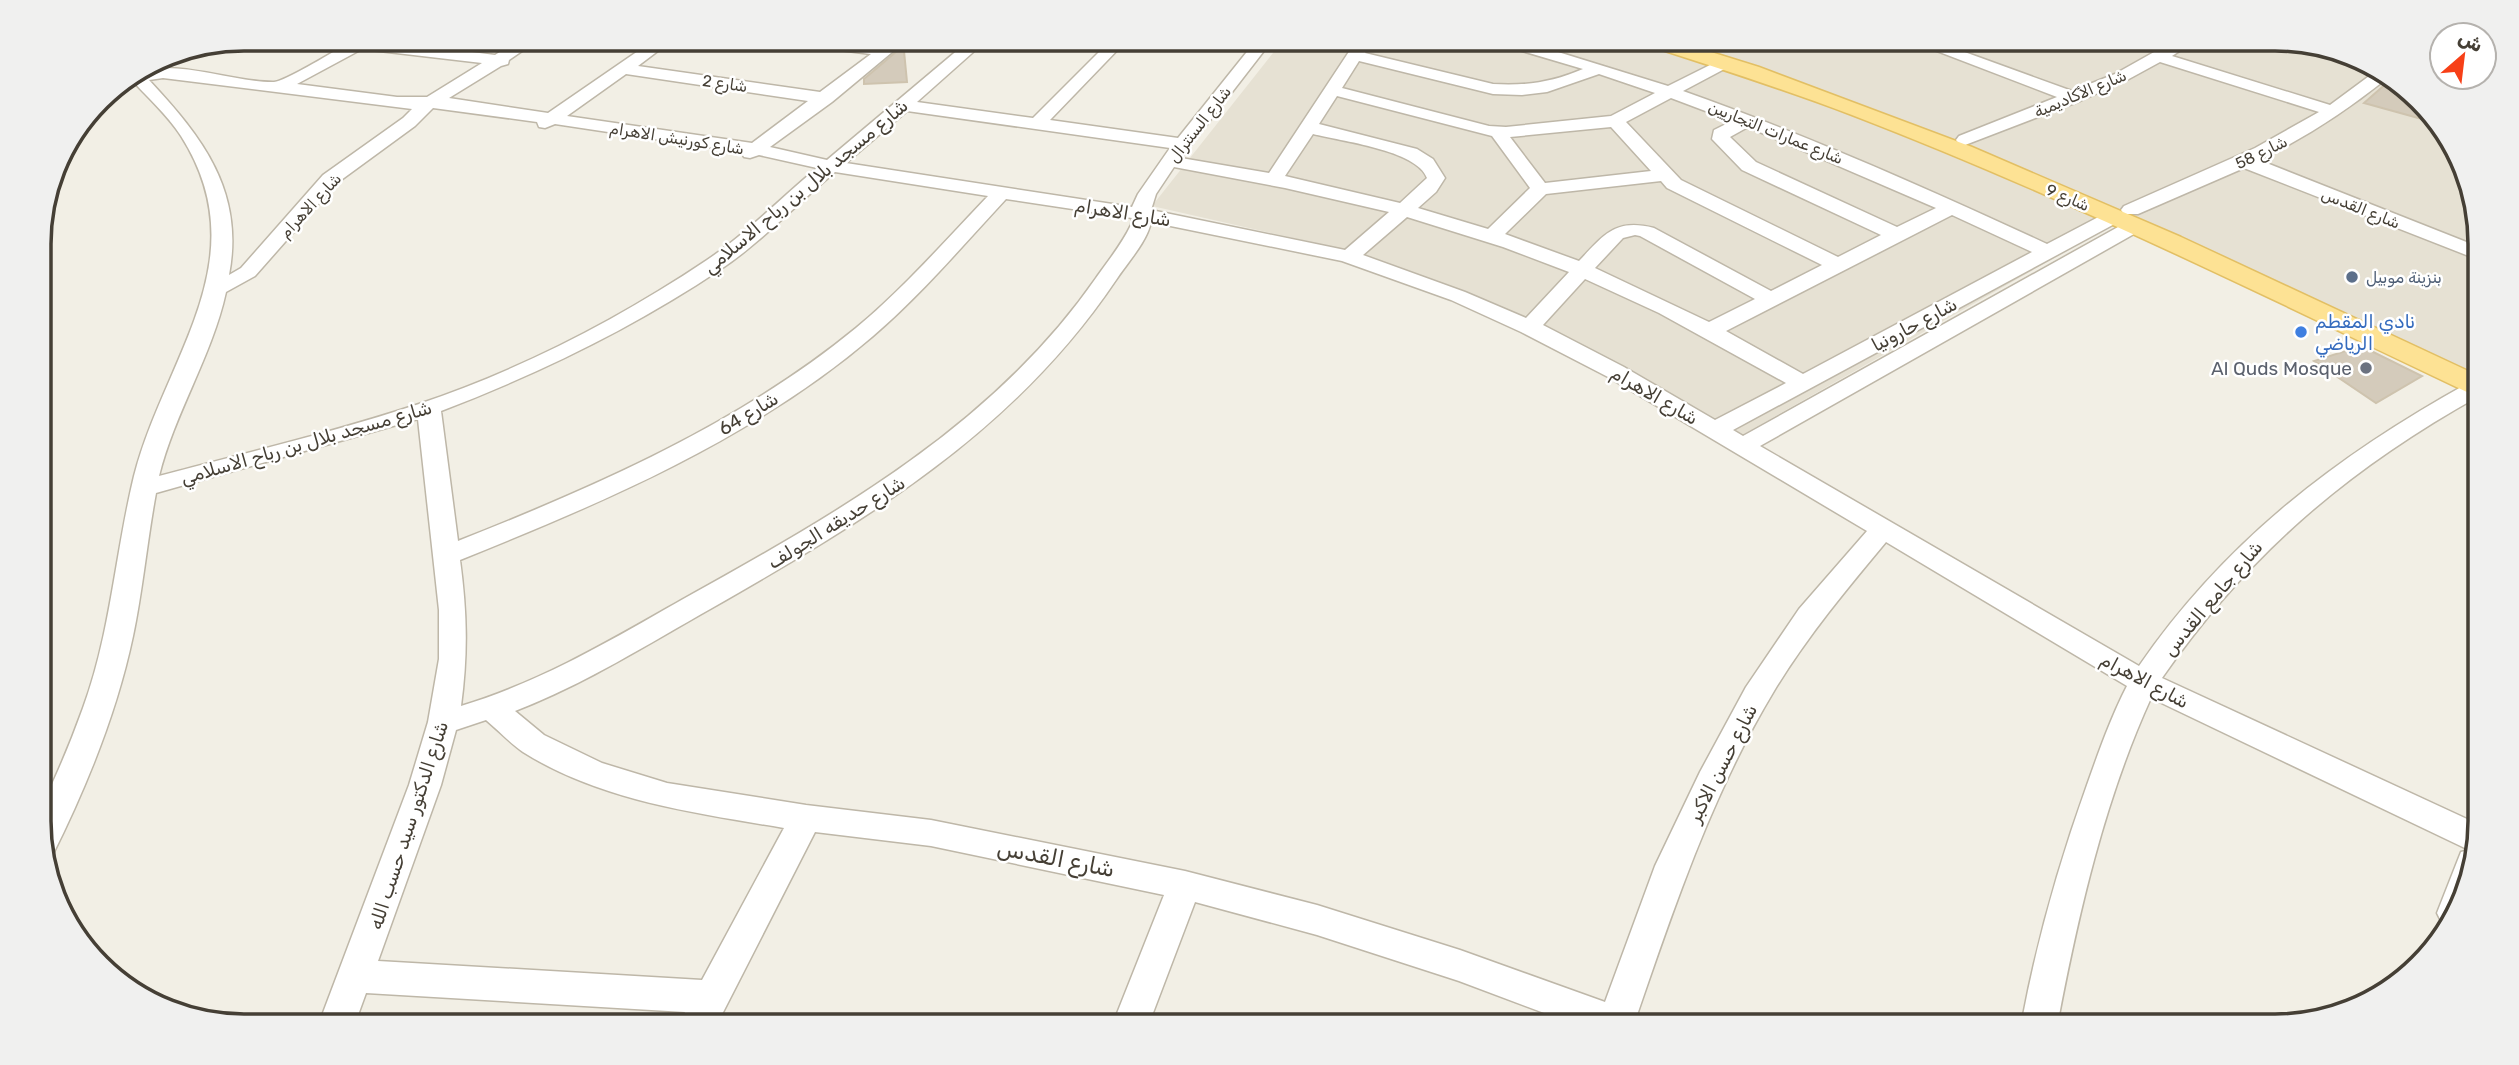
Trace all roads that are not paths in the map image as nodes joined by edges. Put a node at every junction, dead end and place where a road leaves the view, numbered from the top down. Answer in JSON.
{"nodes":[{"id":1,"x":348,"y":51,"type":"edge"},
{"id":2,"x":431,"y":51,"type":"edge"},
{"id":3,"x":518,"y":51,"type":"edge"},
{"id":4,"x":525,"y":51,"type":"edge"},
{"id":5,"x":649,"y":51,"type":"edge"},
{"id":6,"x":885,"y":51,"type":"edge"},
{"id":7,"x":967,"y":51,"type":"edge"},
{"id":8,"x":1109,"y":51,"type":"edge"},
{"id":9,"x":1257,"y":51,"type":"edge"},
{"id":10,"x":1358,"y":51,"type":"edge"},
{"id":11,"x":1539,"y":51,"type":"edge"},
{"id":12,"x":1686,"y":51,"type":"edge"},
{"id":13,"x":1718,"y":51,"type":"edge"},
{"id":14,"x":1948,"y":51,"type":"edge"},
{"id":15,"x":2170,"y":51,"type":"edge"},
{"id":16,"x":1355,"y":55,"type":"junction"},
{"id":17,"x":2160,"y":57,"type":"junction"},
{"id":18,"x":505,"y":61,"type":"junction"},
{"id":19,"x":1724,"y":63,"type":"junction"},
{"id":20,"x":1598,"y":68,"type":"junction"},
{"id":21,"x":623,"y":69,"type":"junction"},
{"id":22,"x":154,"y":73,"type":"edge"},
{"id":23,"x":2375,"y":79,"type":"edge"},
{"id":24,"x":142,"y":80,"type":"edge"},
{"id":25,"x":280,"y":87,"type":"junction"},
{"id":26,"x":1332,"y":90,"type":"junction"},
{"id":27,"x":1672,"y":91,"type":"junction"},
{"id":28,"x":826,"y":97,"type":"junction"},
{"id":29,"x":2074,"y":97,"type":"junction"},
{"id":30,"x":436,"y":105,"type":"junction"},
{"id":31,"x":903,"y":105,"type":"junction"},
{"id":32,"x":2333,"y":111,"type":"junction"},
{"id":33,"x":1749,"y":120,"type":"junction"},
{"id":34,"x":547,"y":121,"type":"junction"},
{"id":35,"x":1615,"y":121,"type":"junction"},
{"id":36,"x":408,"y":122,"type":"joint"},
{"id":37,"x":1038,"y":123,"type":"junction"},
{"id":38,"x":1308,"y":127,"type":"junction"},
{"id":39,"x":1498,"y":133,"type":"junction"},
{"id":40,"x":1965,"y":140,"type":"junction"},
{"id":41,"x":1183,"y":144,"type":"junction"},
{"id":42,"x":755,"y":151,"type":"junction"},
{"id":43,"x":1169,"y":161,"type":"junction"},
{"id":44,"x":2244,"y":161,"type":"junction"},
{"id":45,"x":831,"y":166,"type":"junction"},
{"id":46,"x":1664,"y":175,"type":"junction"},
{"id":47,"x":1275,"y":178,"type":"junction"},
{"id":48,"x":1540,"y":189,"type":"junction"},
{"id":49,"x":1000,"y":194,"type":"junction"},
{"id":50,"x":1952,"y":207,"type":"junction"},
{"id":51,"x":1404,"y":208,"type":"junction"},
{"id":52,"x":1142,"y":214,"type":"junction"},
{"id":53,"x":2126,"y":217,"type":"junction"},
{"id":54,"x":1898,"y":235,"type":"junction"},
{"id":55,"x":1493,"y":236,"type":"junction"},
{"id":56,"x":2468,"y":250,"type":"edge"},
{"id":57,"x":2048,"y":252,"type":"junction"},
{"id":58,"x":1349,"y":257,"type":"junction"},
{"id":59,"x":1838,"y":265,"type":"junction"},
{"id":60,"x":1581,"y":270,"type":"junction"},
{"id":61,"x":215,"y":289,"type":"junction"},
{"id":62,"x":1771,"y":299,"type":"junction"},
{"id":63,"x":1529,"y":327,"type":"junction"},
{"id":64,"x":1710,"y":331,"type":"junction"},
{"id":65,"x":2468,"y":376,"type":"edge"},
{"id":66,"x":1803,"y":383,"type":"junction"},
{"id":67,"x":2468,"y":388,"type":"edge"},
{"id":68,"x":429,"y":408,"type":"junction"},
{"id":69,"x":1715,"y":430,"type":"junction"},
{"id":70,"x":1741,"y":447,"type":"junction"},
{"id":71,"x":145,"y":488,"type":"junction"},
{"id":72,"x":1882,"y":530,"type":"junction"},
{"id":73,"x":445,"y":556,"type":"junction"},
{"id":74,"x":2144,"y":682,"type":"junction"},
{"id":75,"x":492,"y":708,"type":"junction"},
{"id":76,"x":443,"y":722,"type":"junction"},
{"id":77,"x":806,"y":818,"type":"junction"},
{"id":78,"x":51,"y":822,"type":"edge"},
{"id":79,"x":2468,"y":835,"type":"edge"},
{"id":80,"x":1185,"y":885,"type":"junction"},
{"id":81,"x":357,"y":976,"type":"junction"},
{"id":82,"x":705,"y":1012,"type":"edge"},
{"id":83,"x":341,"y":1014,"type":"edge"},
{"id":84,"x":1135,"y":1014,"type":"edge"},
{"id":85,"x":1589,"y":1014,"type":"edge"},
{"id":86,"x":1622,"y":1014,"type":"edge"},
{"id":87,"x":2041,"y":1014,"type":"edge"}],
"edges":[{"from":1,"to":25,"type":"street"},
{"from":2,"to":18,"type":"street"},
{"from":3,"to":18,"type":"street"},
{"from":4,"to":18,"type":"street"},
{"from":5,"to":21,"type":"street"},
{"from":6,"to":28,"type":"street"},
{"from":7,"to":31,"type":"street","name":"شارع مسجد بلال بن رباح الاسلامي"},
{"from":8,"to":37,"type":"street"},
{"from":9,"to":41,"type":"street","name":"شارع السنترال"},
{"from":10,"to":16,"type":"street"},
{"from":11,"to":20,"type":"street","name":"شارع عمارات التجاريين"},
{"from":12,"to":19,"type":"main road","name":"شارع 9"},
{"from":13,"to":40,"type":"main road","name":"شارع 9"},
{"from":14,"to":29,"type":"street"},
{"from":15,"to":17,"type":"street","name":"شارع الأكاديمية"},
{"from":16,"to":20,"type":"street"},
{"from":16,"to":26,"type":"street"},
{"from":17,"to":29,"type":"street","name":"شارع الأكاديمية"},
{"from":17,"to":32,"type":"street"},
{"from":18,"to":30,"type":"street","name":"شارع الاهرام"},
{"from":19,"to":27,"type":"street"},
{"from":19,"to":53,"type":"main road","name":"شارع 9"},
{"from":20,"to":27,"type":"street","name":"شارع عمارات التجاريين"},
{"from":21,"to":28,"type":"street","name":"شارع 2"},
{"from":21,"to":34,"type":"street"},
{"from":22,"to":25,"type":"street","name":"شارع كورنيش الاهرام"},
{"from":23,"to":32,"type":"street","name":"شارع 58"},
{"from":24,"to":61,"type":"street"},
{"from":25,"to":30,"type":"street","name":"شارع كورنيش الاهرام"},
{"from":26,"to":38,"type":"street"},
{"from":26,"to":39,"type":"street"},
{"from":27,"to":33,"type":"street","name":"شارع عمارات التجاريين"},
{"from":27,"to":35,"type":"street"},
{"from":28,"to":42,"type":"street"},
{"from":29,"to":40,"type":"street","name":"شارع الأكاديمية"},
{"from":30,"to":34,"type":"street","name":"شارع كورنيش الاهرام"},
{"from":30,"to":36,"type":"street","name":"شارع الاهرام"},
{"from":31,"to":37,"type":"street"},
{"from":31,"to":45,"type":"street","name":"شارع مسجد بلال بن رباح الاسلامي"},
{"from":32,"to":44,"type":"street","name":"شارع 58"},
{"from":33,"to":50,"type":"street","name":"شارع عمارات التجاريين"},
{"from":33,"to":54,"type":"street"},
{"from":34,"to":42,"type":"street","name":"شارع كورنيش الاهرام"},
{"from":35,"to":39,"type":"street"},
{"from":35,"to":46,"type":"street"},
{"from":36,"to":61,"type":"street","name":"شارع الاهرام"},
{"from":37,"to":41,"type":"street"},
{"from":38,"to":47,"type":"street"},
{"from":38,"to":51,"type":"street"},
{"from":39,"to":48,"type":"street"},
{"from":40,"to":53,"type":"main road","name":"شارع 9"},
{"from":41,"to":43,"type":"street","name":"شارع السنترال"},
{"from":42,"to":45,"type":"street","name":"شارع الاهرام"},
{"from":43,"to":47,"type":"street"},
{"from":43,"to":52,"type":"street","name":"شارع السنترال"},
{"from":44,"to":53,"type":"street","name":"شارع 58"},
{"from":44,"to":56,"type":"street","name":"شارع القدس"},
{"from":45,"to":49,"type":"street","name":"شارع الاهرام"},
{"from":45,"to":68,"type":"street","name":"شارع مسجد بلال بن رباح الاسلامي"},
{"from":46,"to":48,"type":"street"},
{"from":46,"to":59,"type":"street"},
{"from":47,"to":51,"type":"street"},
{"from":48,"to":55,"type":"street"},
{"from":49,"to":52,"type":"street","name":"شارع الاهرام"},
{"from":49,"to":73,"type":"street","name":"شارع 64"},
{"from":50,"to":54,"type":"street"},
{"from":50,"to":57,"type":"street","name":"شارع عمارات التجاريين"},
{"from":51,"to":55,"type":"street"},
{"from":51,"to":58,"type":"street"},
{"from":52,"to":58,"type":"street","name":"شارع الاهرام"},
{"from":52,"to":75,"type":"street","name":"شارع حديقه الجولف"},
{"from":53,"to":57,"type":"street","name":"شارع حارونيا"},
{"from":53,"to":65,"type":"main road","name":"شارع 9"},
{"from":53,"to":70,"type":"street","name":"شارع حارونيا"},
{"from":54,"to":59,"type":"street"},
{"from":55,"to":60,"type":"street"},
{"from":57,"to":66,"type":"street","name":"شارع حارونيا"},
{"from":58,"to":63,"type":"street","name":"شارع الاهرام"},
{"from":59,"to":62,"type":"street"},
{"from":60,"to":62,"type":"street"},
{"from":60,"to":63,"type":"street"},
{"from":60,"to":64,"type":"street"},
{"from":61,"to":71,"type":"street"},
{"from":62,"to":64,"type":"street"},
{"from":63,"to":69,"type":"street","name":"شارع الاهرام"},
{"from":64,"to":66,"type":"street"},
{"from":66,"to":69,"type":"street","name":"شارع حارونيا"},
{"from":67,"to":74,"type":"street","name":"شارع جامع القدس"},
{"from":68,"to":71,"type":"street","name":"شارع مسجد بلال بن رباح الاسلامي"},
{"from":68,"to":73,"type":"street","name":"شارع الدكتور سيد حسب الله"},
{"from":69,"to":70,"type":"street","name":"شارع الاهرام"},
{"from":70,"to":72,"type":"street","name":"شارع الاهرام"},
{"from":71,"to":78,"type":"street"},
{"from":72,"to":74,"type":"street","name":"شارع الاهرام"},
{"from":72,"to":86,"type":"street","name":"شارع حسن الاكبر"},
{"from":73,"to":76,"type":"street","name":"شارع الدكتور سيد حسب الله"},
{"from":74,"to":79,"type":"street","name":"شارع الاهرام"},
{"from":74,"to":87,"type":"street","name":"شارع جامع القدس"},
{"from":75,"to":76,"type":"street","name":"شارع حديقه الجولف"},
{"from":75,"to":77,"type":"street","name":"شارع القدس"},
{"from":76,"to":81,"type":"street","name":"شارع الدكتور سيد حسب الله"},
{"from":77,"to":80,"type":"street","name":"شارع القدس"},
{"from":77,"to":82,"type":"street"},
{"from":80,"to":84,"type":"street"},
{"from":80,"to":85,"type":"street","name":"شارع القدس"},
{"from":81,"to":82,"type":"street"},
{"from":81,"to":83,"type":"street","name":"شارع الدكتور سيد حسب الله"}]}
